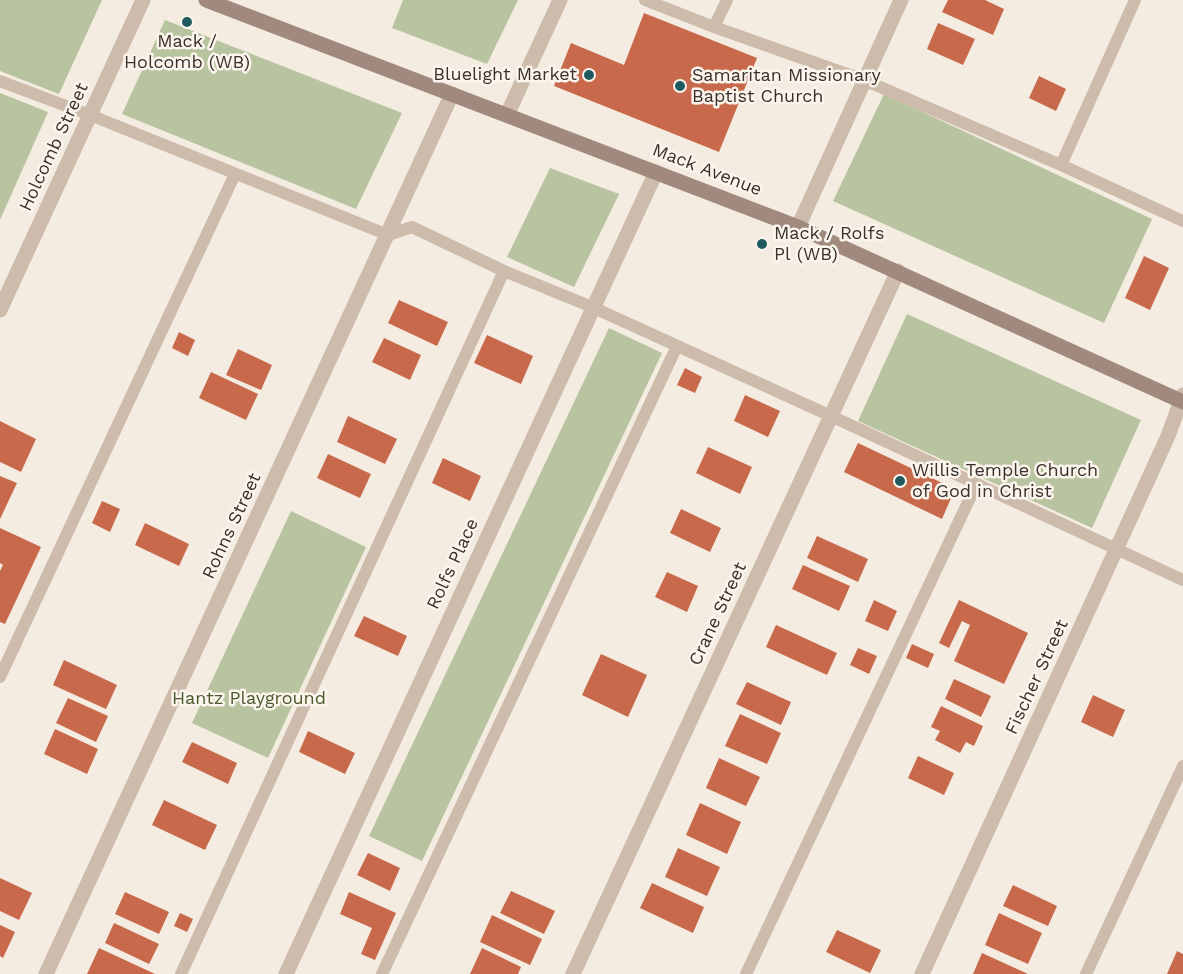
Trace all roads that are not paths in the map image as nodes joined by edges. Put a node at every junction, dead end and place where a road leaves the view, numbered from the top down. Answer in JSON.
{"nodes":[{"id":1,"x":143,"y":0,"type":"edge"},
{"id":2,"x":560,"y":0,"type":"edge"},
{"id":3,"x":645,"y":0,"type":"edge"},
{"id":4,"x":727,"y":0,"type":"edge"},
{"id":5,"x":901,"y":0,"type":"edge"},
{"id":6,"x":1135,"y":0,"type":"edge"},
{"id":7,"x":210,"y":1,"type":"edge"},
{"id":8,"x":714,"y":27,"type":"junction"},
{"id":9,"x":864,"y":80,"type":"junction"},
{"id":10,"x":0,"y":81,"type":"edge"},
{"id":11,"x":452,"y":94,"type":"junction"},
{"id":12,"x":90,"y":115,"type":"junction"},
{"id":13,"x":507,"y":115,"type":"junction"},
{"id":14,"x":1061,"y":165,"type":"junction"},
{"id":15,"x":656,"y":172,"type":"junction"},
{"id":16,"x":235,"y":174,"type":"junction"},
{"id":17,"x":1183,"y":220,"type":"edge"},
{"id":18,"x":798,"y":227,"type":"junction"},
{"id":19,"x":388,"y":235,"type":"junction"},
{"id":20,"x":504,"y":271,"type":"junction"},
{"id":21,"x":898,"y":271,"type":"junction"},
{"id":22,"x":592,"y":307,"type":"junction"},
{"id":23,"x":0,"y":310,"type":"edge"},
{"id":24,"x":677,"y":346,"type":"junction"},
{"id":25,"x":1182,"y":399,"type":"edge"},
{"id":26,"x":831,"y":416,"type":"junction"},
{"id":27,"x":977,"y":483,"type":"junction"},
{"id":28,"x":1117,"y":548,"type":"junction"},
{"id":29,"x":1183,"y":580,"type":"edge"},
{"id":30,"x":0,"y":677,"type":"edge"},
{"id":31,"x":1183,"y":766,"type":"edge"},
{"id":32,"x":46,"y":974,"type":"edge"},
{"id":33,"x":181,"y":974,"type":"edge"},
{"id":34,"x":286,"y":974,"type":"edge"},
{"id":35,"x":382,"y":974,"type":"edge"},
{"id":36,"x":573,"y":974,"type":"edge"},
{"id":37,"x":746,"y":974,"type":"edge"},
{"id":38,"x":922,"y":974,"type":"edge"},
{"id":39,"x":1086,"y":974,"type":"edge"}],
"edges":[{"from":1,"to":12,"type":"street","name":"Holcomb Street"},
{"from":2,"to":13,"type":"street"},
{"from":3,"to":8,"type":"lane"},
{"from":4,"to":8,"type":"lane"},
{"from":5,"to":9,"type":"street"},
{"from":6,"to":14,"type":"lane"},
{"from":7,"to":11,"type":"main road","name":"Mack Avenue"},
{"from":8,"to":9,"type":"lane"},
{"from":9,"to":14,"type":"lane"},
{"from":9,"to":18,"type":"street"},
{"from":10,"to":12,"type":"lane"},
{"from":11,"to":13,"type":"main road","name":"Mack Avenue"},
{"from":11,"to":19,"type":"street","name":"Rohns Street"},
{"from":12,"to":16,"type":"lane"},
{"from":12,"to":23,"type":"street","name":"Holcomb Street"},
{"from":13,"to":15,"type":"main road","name":"Mack Avenue"},
{"from":14,"to":17,"type":"lane"},
{"from":15,"to":18,"type":"main road","name":"Mack Avenue"},
{"from":15,"to":22,"type":"street","name":"Rolfs Place"},
{"from":16,"to":19,"type":"lane"},
{"from":16,"to":30,"type":"lane"},
{"from":18,"to":21,"type":"main road","name":"Mack Avenue"},
{"from":19,"to":20,"type":"lane"},
{"from":19,"to":32,"type":"street","name":"Rohns Street"},
{"from":20,"to":22,"type":"lane"},
{"from":20,"to":33,"type":"lane"},
{"from":21,"to":25,"type":"main road","name":"Mack Avenue"},
{"from":21,"to":26,"type":"street","name":"Crane Street"},
{"from":22,"to":24,"type":"lane"},
{"from":22,"to":34,"type":"street","name":"Rolfs Place"},
{"from":24,"to":26,"type":"lane"},
{"from":24,"to":35,"type":"lane"},
{"from":25,"to":28,"type":"street","name":"Fischer Street"},
{"from":26,"to":27,"type":"lane"},
{"from":26,"to":36,"type":"street","name":"Crane Street"},
{"from":27,"to":28,"type":"lane"},
{"from":27,"to":37,"type":"lane"},
{"from":28,"to":29,"type":"lane"},
{"from":28,"to":38,"type":"street","name":"Fischer Street"},
{"from":31,"to":39,"type":"lane"}]}
